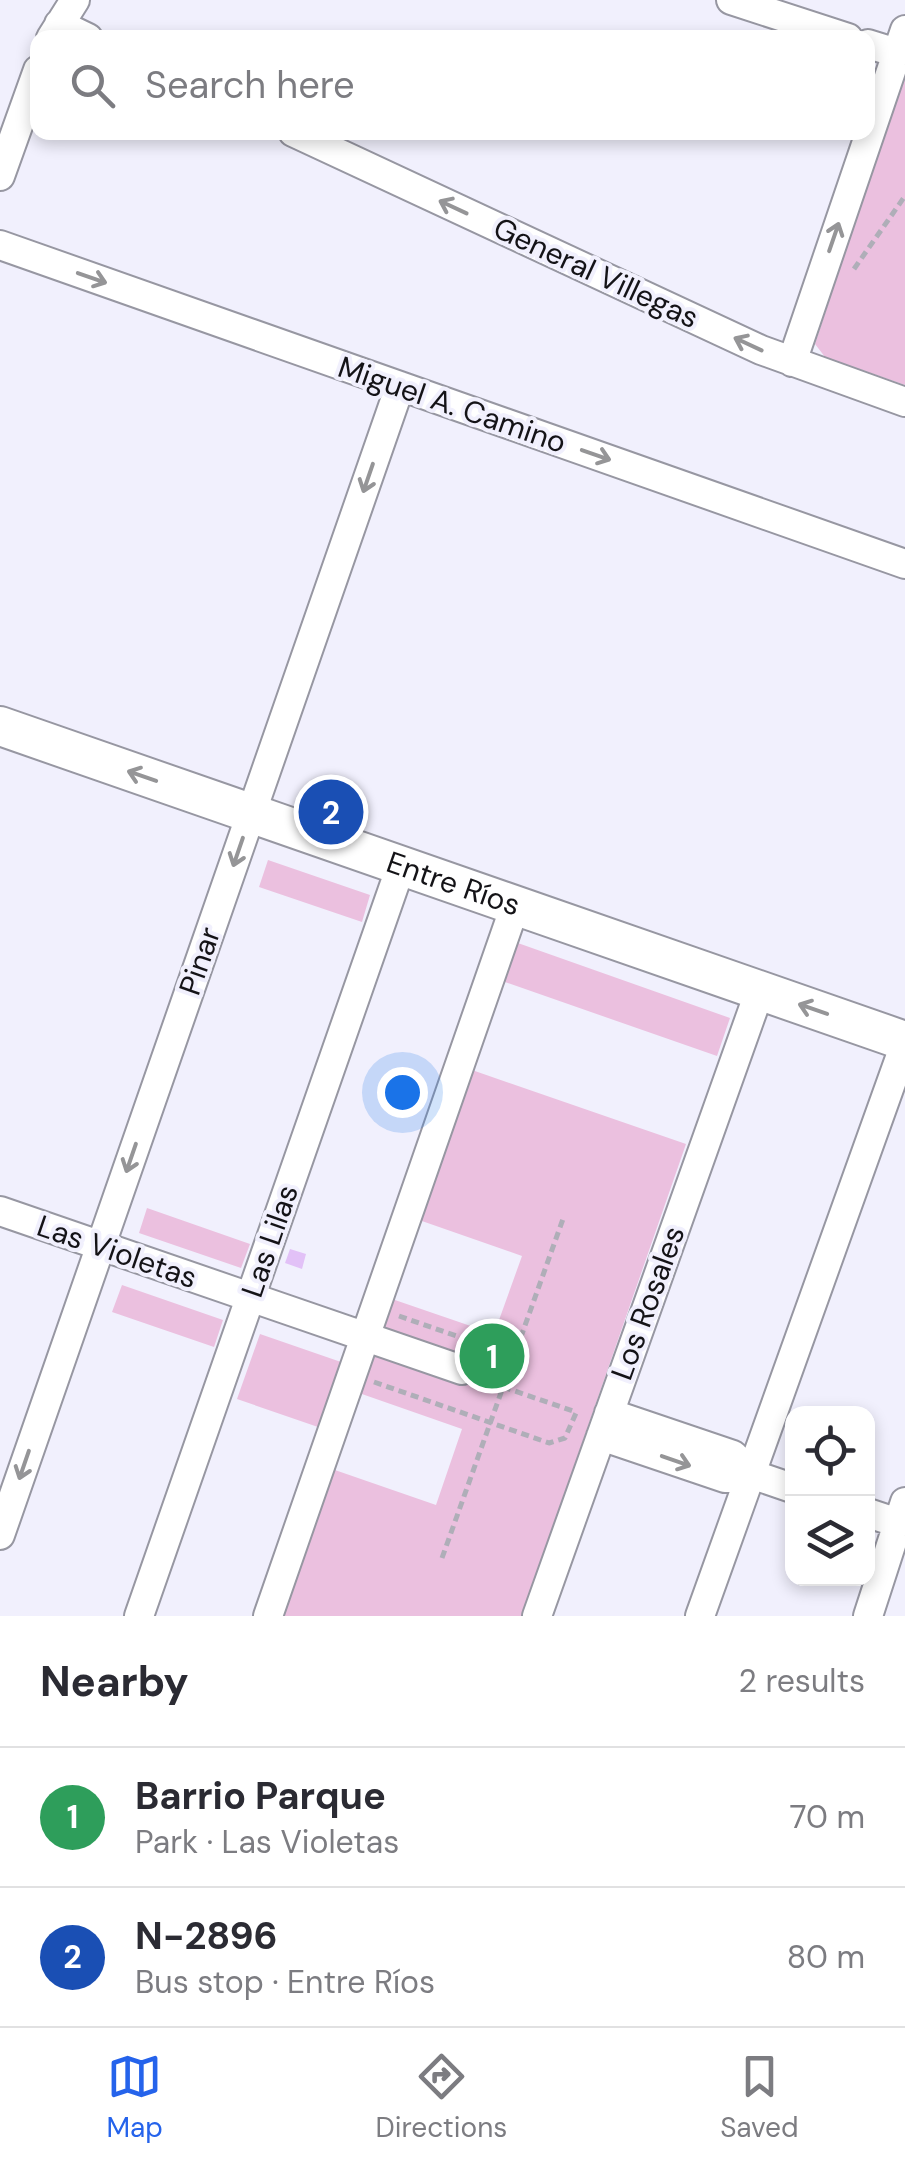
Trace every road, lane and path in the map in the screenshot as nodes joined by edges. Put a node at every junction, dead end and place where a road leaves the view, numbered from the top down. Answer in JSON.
{"nodes":[{"id":1,"x":75,"y":0,"type":"edge"},
{"id":2,"x":731,"y":0,"type":"edge"},
{"id":3,"x":56,"y":30,"type":"edge"},
{"id":4,"x":823,"y":30,"type":"edge"},
{"id":5,"x":901,"y":41,"type":"edge"},
{"id":6,"x":875,"y":43,"type":"edge"},
{"id":7,"x":30,"y":92,"type":"edge"},
{"id":8,"x":875,"y":118,"type":"edge"},
{"id":9,"x":310,"y":140,"type":"edge"},
{"id":10,"x":867,"y":140,"type":"edge"},
{"id":11,"x":0,"y":176,"type":"edge"},
{"id":12,"x":905,"y":196,"type":"edge"},
{"id":13,"x":0,"y":245,"type":"edge"},
{"id":14,"x":853,"y":270,"type":"dead end"},
{"id":15,"x":792,"y":362,"type":"junction"},
{"id":16,"x":400,"y":386,"type":"junction"},
{"id":17,"x":905,"y":402,"type":"edge"},
{"id":18,"x":905,"y":564,"type":"edge"},
{"id":19,"x":0,"y":726,"type":"edge"},
{"id":20,"x":251,"y":814,"type":"junction"},
{"id":21,"x":401,"y":866,"type":"junction"},
{"id":22,"x":515,"y":906,"type":"junction"},
{"id":23,"x":760,"y":990,"type":"junction"},
{"id":24,"x":905,"y":1043,"type":"edge"},
{"id":25,"x":0,"y":1211,"type":"edge"},
{"id":26,"x":562,"y":1219,"type":"dead end"},
{"id":27,"x":100,"y":1246,"type":"junction"},
{"id":28,"x":250,"y":1298,"type":"junction"},
{"id":29,"x":376,"y":1308,"type":"junction"},
{"id":30,"x":365,"y":1337,"type":"junction"},
{"id":31,"x":514,"y":1356,"type":"junction"},
{"id":32,"x":462,"y":1370,"type":"dead end"},
{"id":33,"x":352,"y":1374,"type":"junction"},
{"id":34,"x":503,"y":1387,"type":"junction"},
{"id":35,"x":576,"y":1413,"type":"junction"},
{"id":36,"x":490,"y":1422,"type":"junction"},
{"id":37,"x":605,"y":1424,"type":"junction"},
{"id":38,"x":751,"y":1474,"type":"junction"},
{"id":39,"x":785,"y":1486,"type":"edge"},
{"id":40,"x":902,"y":1512,"type":"edge"},
{"id":41,"x":875,"y":1513,"type":"edge"},
{"id":42,"x":0,"y":1536,"type":"edge"},
{"id":43,"x":442,"y":1558,"type":"dead end"},
{"id":44,"x":139,"y":1616,"type":"edge"},
{"id":45,"x":268,"y":1616,"type":"edge"},
{"id":46,"x":537,"y":1616,"type":"edge"},
{"id":47,"x":700,"y":1616,"type":"edge"},
{"id":48,"x":868,"y":1616,"type":"edge"}],
"edges":[{"from":1,"to":3,"type":"street"},
{"from":2,"to":4,"type":"street"},
{"from":5,"to":6,"type":"street"},
{"from":8,"to":5,"type":"street","one_way":true},
{"from":7,"to":11,"type":"street"},
{"from":15,"to":9,"type":"street","name":"General Villegas","one_way":true},
{"from":15,"to":10,"type":"street","one_way":true},
{"from":12,"to":14,"type":"path"},
{"from":13,"to":16,"type":"street","name":"Miguel A. Camino","one_way":true},
{"from":15,"to":17,"type":"street","name":"General Villegas"},
{"from":16,"to":18,"type":"street","name":"Miguel A. Camino","one_way":true},
{"from":16,"to":20,"type":"street","name":"Pinar","one_way":true},
{"from":20,"to":19,"type":"street","name":"Entre Ríos","one_way":true},
{"from":20,"to":21,"type":"street","name":"Entre Ríos"},
{"from":20,"to":27,"type":"street","name":"Pinar","one_way":true},
{"from":21,"to":22,"type":"street","name":"Entre Ríos"},
{"from":21,"to":28,"type":"street","name":"Las Lilas"},
{"from":22,"to":23,"type":"street","name":"Entre Ríos"},
{"from":22,"to":29,"type":"street"},
{"from":24,"to":23,"type":"street","name":"Entre Ríos","one_way":true},
{"from":23,"to":37,"type":"street","name":"Los Rosales"},
{"from":24,"to":38,"type":"street"},
{"from":25,"to":27,"type":"street","name":"Las Violetas"},
{"from":26,"to":31,"type":"path"},
{"from":27,"to":28,"type":"street","name":"Las Violetas"},
{"from":27,"to":42,"type":"street","name":"Pinar","one_way":true},
{"from":28,"to":30,"type":"street","name":"Las Violetas"},
{"from":28,"to":44,"type":"street","name":"Las Lilas"},
{"from":29,"to":30,"type":"street"},
{"from":29,"to":31,"type":"path"},
{"from":30,"to":32,"type":"street","name":"Las Violetas"},
{"from":30,"to":33,"type":"street"},
{"from":31,"to":34,"type":"path"},
{"from":33,"to":36,"type":"path"},
{"from":33,"to":45,"type":"street"},
{"from":34,"to":35,"type":"path"},
{"from":34,"to":36,"type":"path"},
{"from":35,"to":36,"type":"path"},
{"from":35,"to":37,"type":"path"},
{"from":36,"to":43,"type":"path"},
{"from":37,"to":38,"type":"street"},
{"from":37,"to":46,"type":"street","name":"Los Rosales"},
{"from":38,"to":39,"type":"street"},
{"from":38,"to":47,"type":"street"},
{"from":40,"to":41,"type":"street"},
{"from":40,"to":48,"type":"street"}]}
